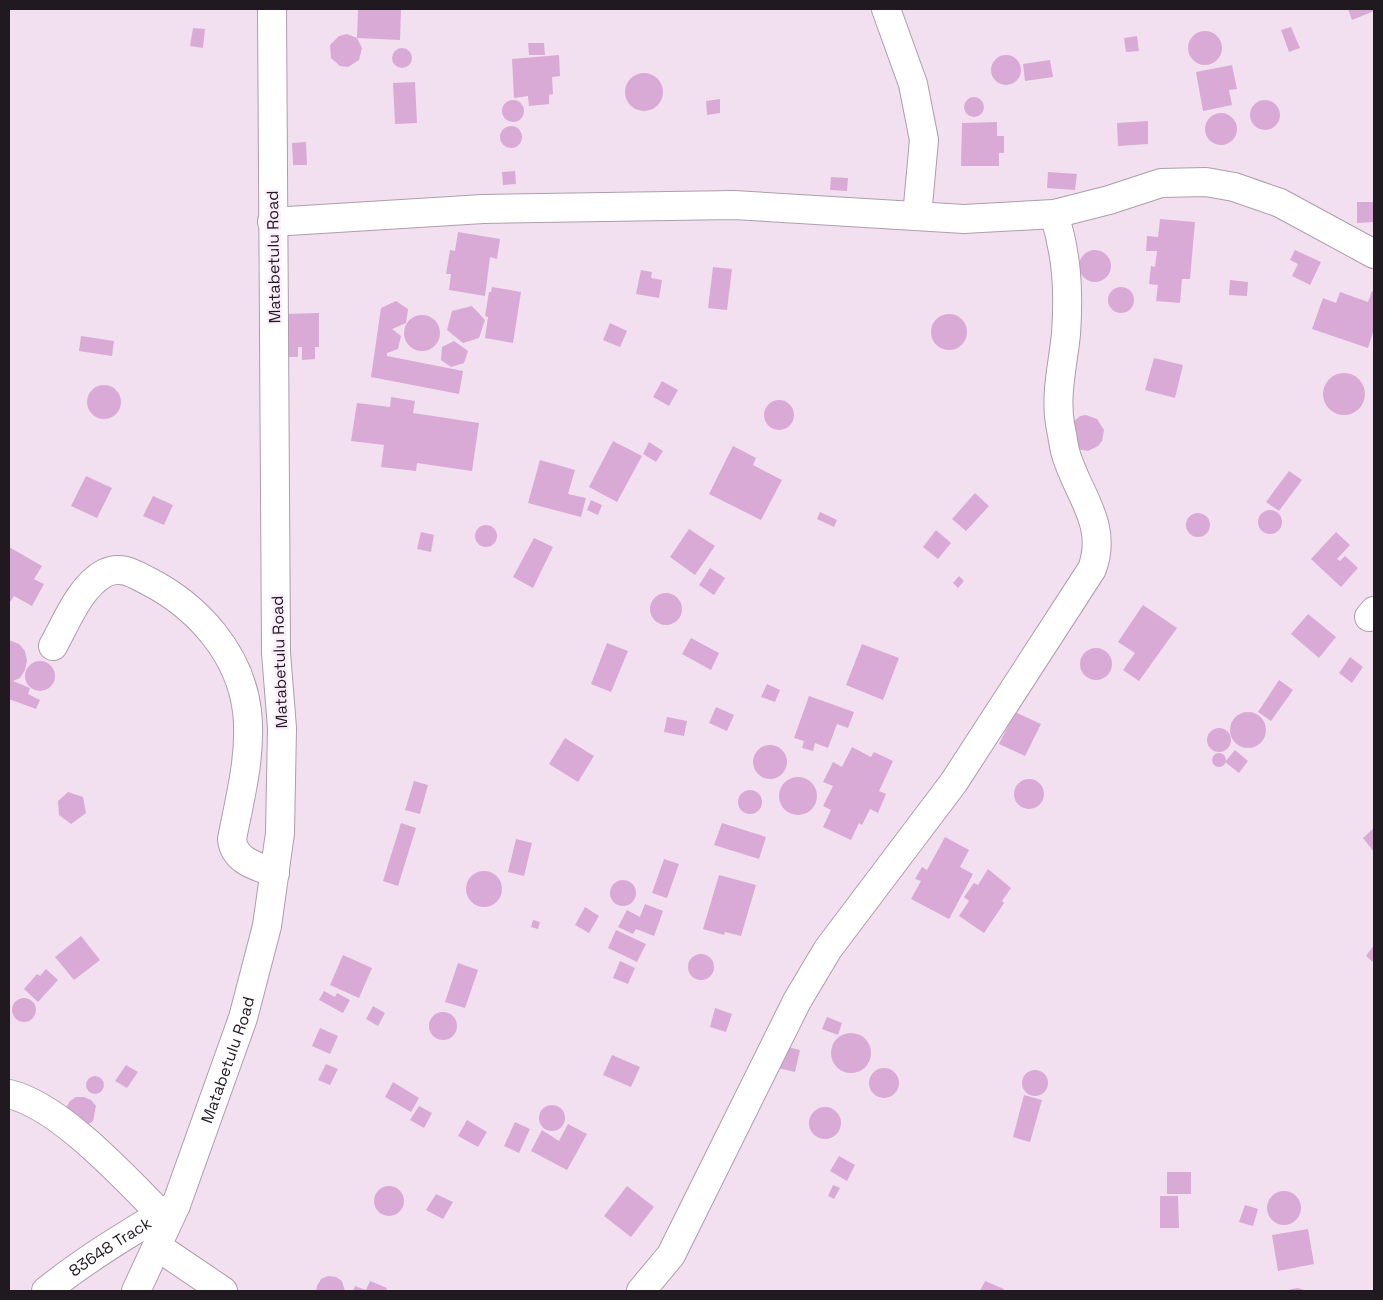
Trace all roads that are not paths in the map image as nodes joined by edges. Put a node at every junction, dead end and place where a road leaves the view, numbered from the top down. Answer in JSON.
{"nodes":[{"id":1,"x":272,"y":9,"type":"edge"},
{"id":2,"x":886,"y":9,"type":"edge"},
{"id":3,"x":1054,"y":214,"type":"junction"},
{"id":4,"x":917,"y":216,"type":"junction"},
{"id":5,"x":272,"y":222,"type":"junction"},
{"id":6,"x":1374,"y":254,"type":"edge"},
{"id":7,"x":53,"y":646,"type":"dead end"},
{"id":8,"x":275,"y":873,"type":"junction"},
{"id":9,"x":9,"y":1094,"type":"edge"},
{"id":10,"x":169,"y":1210,"type":"junction"},
{"id":11,"x":158,"y":1247,"type":"junction"},
{"id":12,"x":46,"y":1291,"type":"edge"},
{"id":13,"x":136,"y":1291,"type":"edge"},
{"id":14,"x":223,"y":1291,"type":"edge"},
{"id":15,"x":641,"y":1291,"type":"edge"}],
"edges":[{"from":1,"to":5,"type":"street","name":"Matabetulu Road"},
{"from":2,"to":4,"type":"street"},
{"from":3,"to":4,"type":"street"},
{"from":3,"to":6,"type":"street"},
{"from":3,"to":15,"type":"street"},
{"from":4,"to":5,"type":"street"},
{"from":5,"to":8,"type":"street","name":"Matabetulu Road"},
{"from":7,"to":8,"type":"street"},
{"from":8,"to":10,"type":"street","name":"Matabetulu Road"},
{"from":9,"to":10,"type":"street"},
{"from":10,"to":11,"type":"street","name":"Matabetulu Road"},
{"from":10,"to":12,"type":"street","name":"83648 Track"},
{"from":11,"to":13,"type":"street","name":"Matabetulu Road"},
{"from":11,"to":14,"type":"street"}]}
